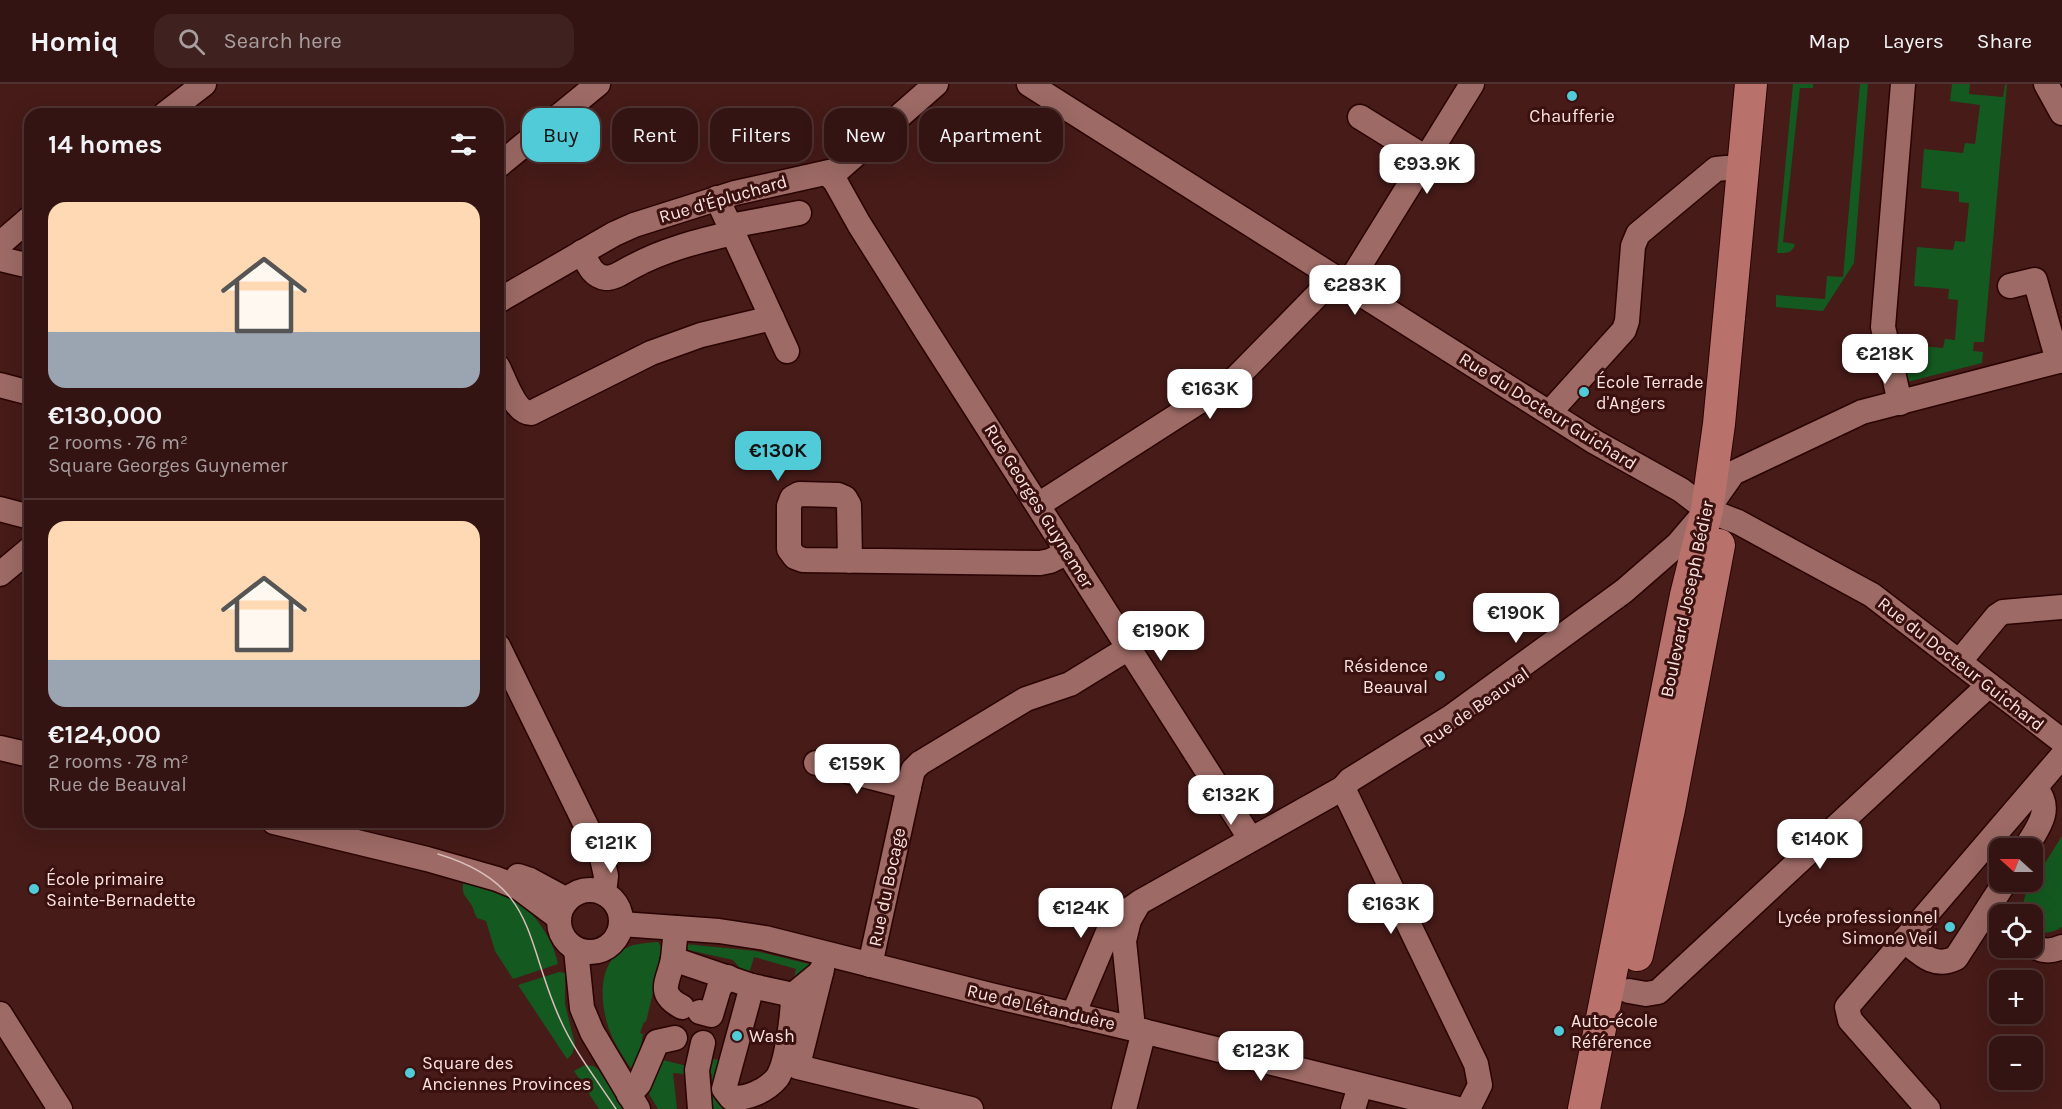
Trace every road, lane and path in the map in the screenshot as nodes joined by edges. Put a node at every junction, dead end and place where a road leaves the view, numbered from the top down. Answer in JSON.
{"nodes":[{"id":1,"x":204,"y":84,"type":"edge"},
{"id":2,"x":598,"y":84,"type":"edge"},
{"id":3,"x":936,"y":84,"type":"edge"},
{"id":4,"x":1029,"y":84,"type":"edge"},
{"id":5,"x":1472,"y":84,"type":"edge"},
{"id":6,"x":1751,"y":84,"type":"edge"},
{"id":7,"x":1771,"y":84,"type":"edge"},
{"id":8,"x":1903,"y":84,"type":"edge"},
{"id":9,"x":2046,"y":84,"type":"edge"},
{"id":10,"x":173,"y":108,"type":"edge"},
{"id":11,"x":2062,"y":113,"type":"edge"},
{"id":12,"x":1360,"y":117,"type":"dead end"},
{"id":13,"x":1426,"y":158,"type":"junction"},
{"id":14,"x":504,"y":161,"type":"edge"},
{"id":15,"x":1742,"y":169,"type":"junction"},
{"id":16,"x":828,"y":174,"type":"junction"},
{"id":17,"x":717,"y":198,"type":"junction"},
{"id":18,"x":799,"y":213,"type":"dead end"},
{"id":19,"x":24,"y":223,"type":"edge"},
{"id":20,"x":731,"y":229,"type":"junction"},
{"id":21,"x":0,"y":244,"type":"edge"},
{"id":22,"x":582,"y":252,"type":"junction"},
{"id":23,"x":0,"y":259,"type":"edge"},
{"id":24,"x":24,"y":265,"type":"edge"},
{"id":25,"x":1341,"y":282,"type":"junction"},
{"id":26,"x":2010,"y":286,"type":"dead end"},
{"id":27,"x":504,"y":298,"type":"edge"},
{"id":28,"x":772,"y":318,"type":"junction"},
{"id":29,"x":787,"y":351,"type":"dead end"},
{"id":30,"x":2060,"y":360,"type":"edge"},
{"id":31,"x":504,"y":379,"type":"edge"},
{"id":32,"x":0,"y":385,"type":"edge"},
{"id":33,"x":24,"y":391,"type":"edge"},
{"id":34,"x":1900,"y":403,"type":"junction"},
{"id":35,"x":1550,"y":412,"type":"junction"},
{"id":36,"x":1733,"y":473,"type":"junction"},
{"id":37,"x":1038,"y":505,"type":"junction"},
{"id":38,"x":0,"y":509,"type":"edge"},
{"id":39,"x":1716,"y":514,"type":"junction"},
{"id":40,"x":24,"y":515,"type":"edge"},
{"id":41,"x":1068,"y":552,"type":"junction"},
{"id":42,"x":24,"y":554,"type":"edge"},
{"id":43,"x":850,"y":561,"type":"dead end"},
{"id":44,"x":0,"y":574,"type":"edge"},
{"id":45,"x":2062,"y":607,"type":"edge"},
{"id":46,"x":1127,"y":649,"type":"junction"},
{"id":47,"x":1959,"y":662,"type":"junction"},
{"id":48,"x":504,"y":666,"type":"edge"},
{"id":49,"x":1989,"y":685,"type":"junction"},
{"id":50,"x":2062,"y":741,"type":"edge"},
{"id":51,"x":0,"y":748,"type":"edge"},
{"id":52,"x":24,"y":754,"type":"edge"},
{"id":53,"x":2062,"y":756,"type":"edge"},
{"id":54,"x":0,"y":757,"type":"edge"},
{"id":55,"x":24,"y":763,"type":"edge"},
{"id":56,"x":816,"y":763,"type":"dead end"},
{"id":57,"x":909,"y":787,"type":"junction"},
{"id":58,"x":1343,"y":788,"type":"junction"},
{"id":59,"x":2036,"y":789,"type":"junction"},
{"id":60,"x":301,"y":828,"type":"edge"},
{"id":61,"x":327,"y":828,"type":"edge"},
{"id":62,"x":1250,"y":838,"type":"junction"},
{"id":63,"x":2032,"y":838,"type":"edge"},
{"id":64,"x":444,"y":860,"type":"junction"},
{"id":65,"x":604,"y":893,"type":"junction"},
{"id":66,"x":1140,"y":902,"type":"junction"},
{"id":67,"x":563,"y":909,"type":"junction"},
{"id":68,"x":1989,"y":917,"type":"edge"},
{"id":69,"x":621,"y":924,"type":"junction"},
{"id":70,"x":676,"y":928,"type":"junction"},
{"id":71,"x":1904,"y":940,"type":"junction"},
{"id":72,"x":2062,"y":947,"type":"edge"},
{"id":73,"x":576,"y":950,"type":"junction"},
{"id":74,"x":2043,"y":950,"type":"edge"},
{"id":75,"x":601,"y":951,"type":"junction"},
{"id":76,"x":673,"y":958,"type":"junction"},
{"id":77,"x":823,"y":963,"type":"junction"},
{"id":78,"x":870,"y":965,"type":"junction"},
{"id":79,"x":728,"y":977,"type":"junction"},
{"id":80,"x":752,"y":986,"type":"junction"},
{"id":81,"x":1629,"y":991,"type":"junction"},
{"id":82,"x":793,"y":995,"type":"junction"},
{"id":83,"x":582,"y":1008,"type":"junction"},
{"id":84,"x":698,"y":1011,"type":"junction"},
{"id":85,"x":0,"y":1014,"type":"edge"},
{"id":86,"x":1073,"y":1015,"type":"junction"},
{"id":87,"x":1138,"y":1030,"type":"junction"},
{"id":88,"x":690,"y":1040,"type":"junction"},
{"id":89,"x":798,"y":1067,"type":"junction"},
{"id":90,"x":1360,"y":1086,"type":"junction"},
{"id":91,"x":634,"y":1102,"type":"edge"},
{"id":92,"x":60,"y":1109,"type":"edge"},
{"id":93,"x":700,"y":1109,"type":"edge"},
{"id":94,"x":761,"y":1109,"type":"edge"},
{"id":95,"x":971,"y":1109,"type":"edge"},
{"id":96,"x":1124,"y":1109,"type":"edge"},
{"id":97,"x":1353,"y":1109,"type":"edge"},
{"id":98,"x":1458,"y":1109,"type":"edge"},
{"id":99,"x":1468,"y":1109,"type":"edge"},
{"id":100,"x":1584,"y":1109,"type":"edge"},
{"id":101,"x":1606,"y":1109,"type":"edge"},
{"id":102,"x":1928,"y":1109,"type":"edge"}],
"edges":[{"from":1,"to":10,"type":"street"},
{"from":2,"to":14,"type":"street"},
{"from":3,"to":16,"type":"street","name":"Rue d'Épluchard"},
{"from":4,"to":25,"type":"street","name":"Rue du Docteur Guichard"},
{"from":5,"to":13,"type":"street"},
{"from":6,"to":15,"type":"main road","name":"Boulevard Joseph Bédier"},
{"from":7,"to":36,"type":"main road","name":"Boulevard Joseph Bédier"},
{"from":8,"to":34,"type":"street"},
{"from":9,"to":11,"type":"street"},
{"from":12,"to":13,"type":"street"},
{"from":13,"to":25,"type":"street"},
{"from":15,"to":35,"type":"street"},
{"from":15,"to":39,"type":"main road","name":"Boulevard Joseph Bédier"},
{"from":16,"to":17,"type":"street","name":"Rue d'Épluchard"},
{"from":16,"to":37,"type":"street","name":"Rue Georges Guynemer"},
{"from":17,"to":20,"type":"street"},
{"from":17,"to":22,"type":"street","name":"Rue d'Épluchard"},
{"from":18,"to":20,"type":"street"},
{"from":19,"to":21,"type":"street"},
{"from":20,"to":22,"type":"street"},
{"from":20,"to":28,"type":"street"},
{"from":22,"to":27,"type":"street","name":"Rue d'Épluchard"},
{"from":23,"to":24,"type":"street"},
{"from":25,"to":35,"type":"street","name":"Rue du Docteur Guichard"},
{"from":25,"to":37,"type":"street"},
{"from":26,"to":30,"type":"street"},
{"from":28,"to":29,"type":"street"},
{"from":28,"to":31,"type":"street"},
{"from":30,"to":34,"type":"street"},
{"from":32,"to":33,"type":"street"},
{"from":34,"to":36,"type":"street"},
{"from":35,"to":39,"type":"street","name":"Rue du Docteur Guichard"},
{"from":36,"to":39,"type":"main road","name":"Boulevard Joseph Bédier"},
{"from":37,"to":41,"type":"street","name":"Rue Georges Guynemer"},
{"from":38,"to":40,"type":"street"},
{"from":39,"to":47,"type":"street","name":"Rue du Docteur Guichard"},
{"from":39,"to":58,"type":"street","name":"Rue de Beauval"},
{"from":39,"to":81,"type":"main road","name":"Boulevard Joseph Bédier"},
{"from":39,"to":100,"type":"main road","name":"Boulevard Joseph Bédier"},
{"from":41,"to":43,"type":"street"},
{"from":41,"to":46,"type":"street","name":"Rue Georges Guynemer"},
{"from":42,"to":44,"type":"street"},
{"from":45,"to":47,"type":"street"},
{"from":46,"to":57,"type":"street","name":"Rue du Bocage"},
{"from":46,"to":62,"type":"street","name":"Rue Georges Guynemer"},
{"from":47,"to":49,"type":"street","name":"Rue du Docteur Guichard"},
{"from":48,"to":65,"type":"street"},
{"from":49,"to":50,"type":"street","name":"Rue du Docteur Guichard"},
{"from":49,"to":81,"type":"street"},
{"from":51,"to":52,"type":"street"},
{"from":53,"to":59,"type":"street"},
{"from":54,"to":55,"type":"street"},
{"from":56,"to":57,"type":"street"},
{"from":57,"to":78,"type":"street","name":"Rue du Bocage"},
{"from":58,"to":62,"type":"street","name":"Rue de Beauval"},
{"from":58,"to":99,"type":"street"},
{"from":59,"to":63,"type":"street"},
{"from":59,"to":71,"type":"street"},
{"from":60,"to":64,"type":"street"},
{"from":61,"to":64,"type":"street"},
{"from":62,"to":66,"type":"street","name":"Rue de Beauval"},
{"from":64,"to":67,"type":"street"},
{"from":65,"to":67,"type":"street"},
{"from":65,"to":69,"type":"street"},
{"from":66,"to":86,"type":"street","name":"Rue de Beauval"},
{"from":66,"to":87,"type":"street"},
{"from":67,"to":73,"type":"street"},
{"from":68,"to":71,"type":"street"},
{"from":69,"to":70,"type":"street","name":"Rue de Létanduère"},
{"from":69,"to":75,"type":"street"},
{"from":70,"to":76,"type":"street"},
{"from":70,"to":77,"type":"street","name":"Rue de Létanduère"},
{"from":71,"to":102,"type":"street"},
{"from":72,"to":74,"type":"street"},
{"from":73,"to":75,"type":"street"},
{"from":73,"to":83,"type":"street"},
{"from":75,"to":83,"type":"street"},
{"from":76,"to":79,"type":"street"},
{"from":76,"to":84,"type":"street"},
{"from":77,"to":78,"type":"street","name":"Rue de Létanduère"},
{"from":77,"to":82,"type":"street"},
{"from":77,"to":89,"type":"street"},
{"from":78,"to":86,"type":"street","name":"Rue de Létanduère"},
{"from":79,"to":80,"type":"street"},
{"from":79,"to":84,"type":"street"},
{"from":80,"to":82,"type":"street"},
{"from":80,"to":82,"type":"street"},
{"from":81,"to":101,"type":"main road","name":"Boulevard Joseph Bédier"},
{"from":83,"to":91,"type":"street"},
{"from":84,"to":88,"type":"street"},
{"from":85,"to":92,"type":"street"},
{"from":86,"to":87,"type":"street","name":"Rue de Létanduère"},
{"from":87,"to":90,"type":"street","name":"Rue de Létanduère"},
{"from":87,"to":96,"type":"street"},
{"from":88,"to":91,"type":"street"},
{"from":88,"to":93,"type":"street"},
{"from":89,"to":94,"type":"street"},
{"from":89,"to":95,"type":"street"},
{"from":90,"to":97,"type":"street"},
{"from":90,"to":98,"type":"street","name":"Rue de Létanduère"}]}
